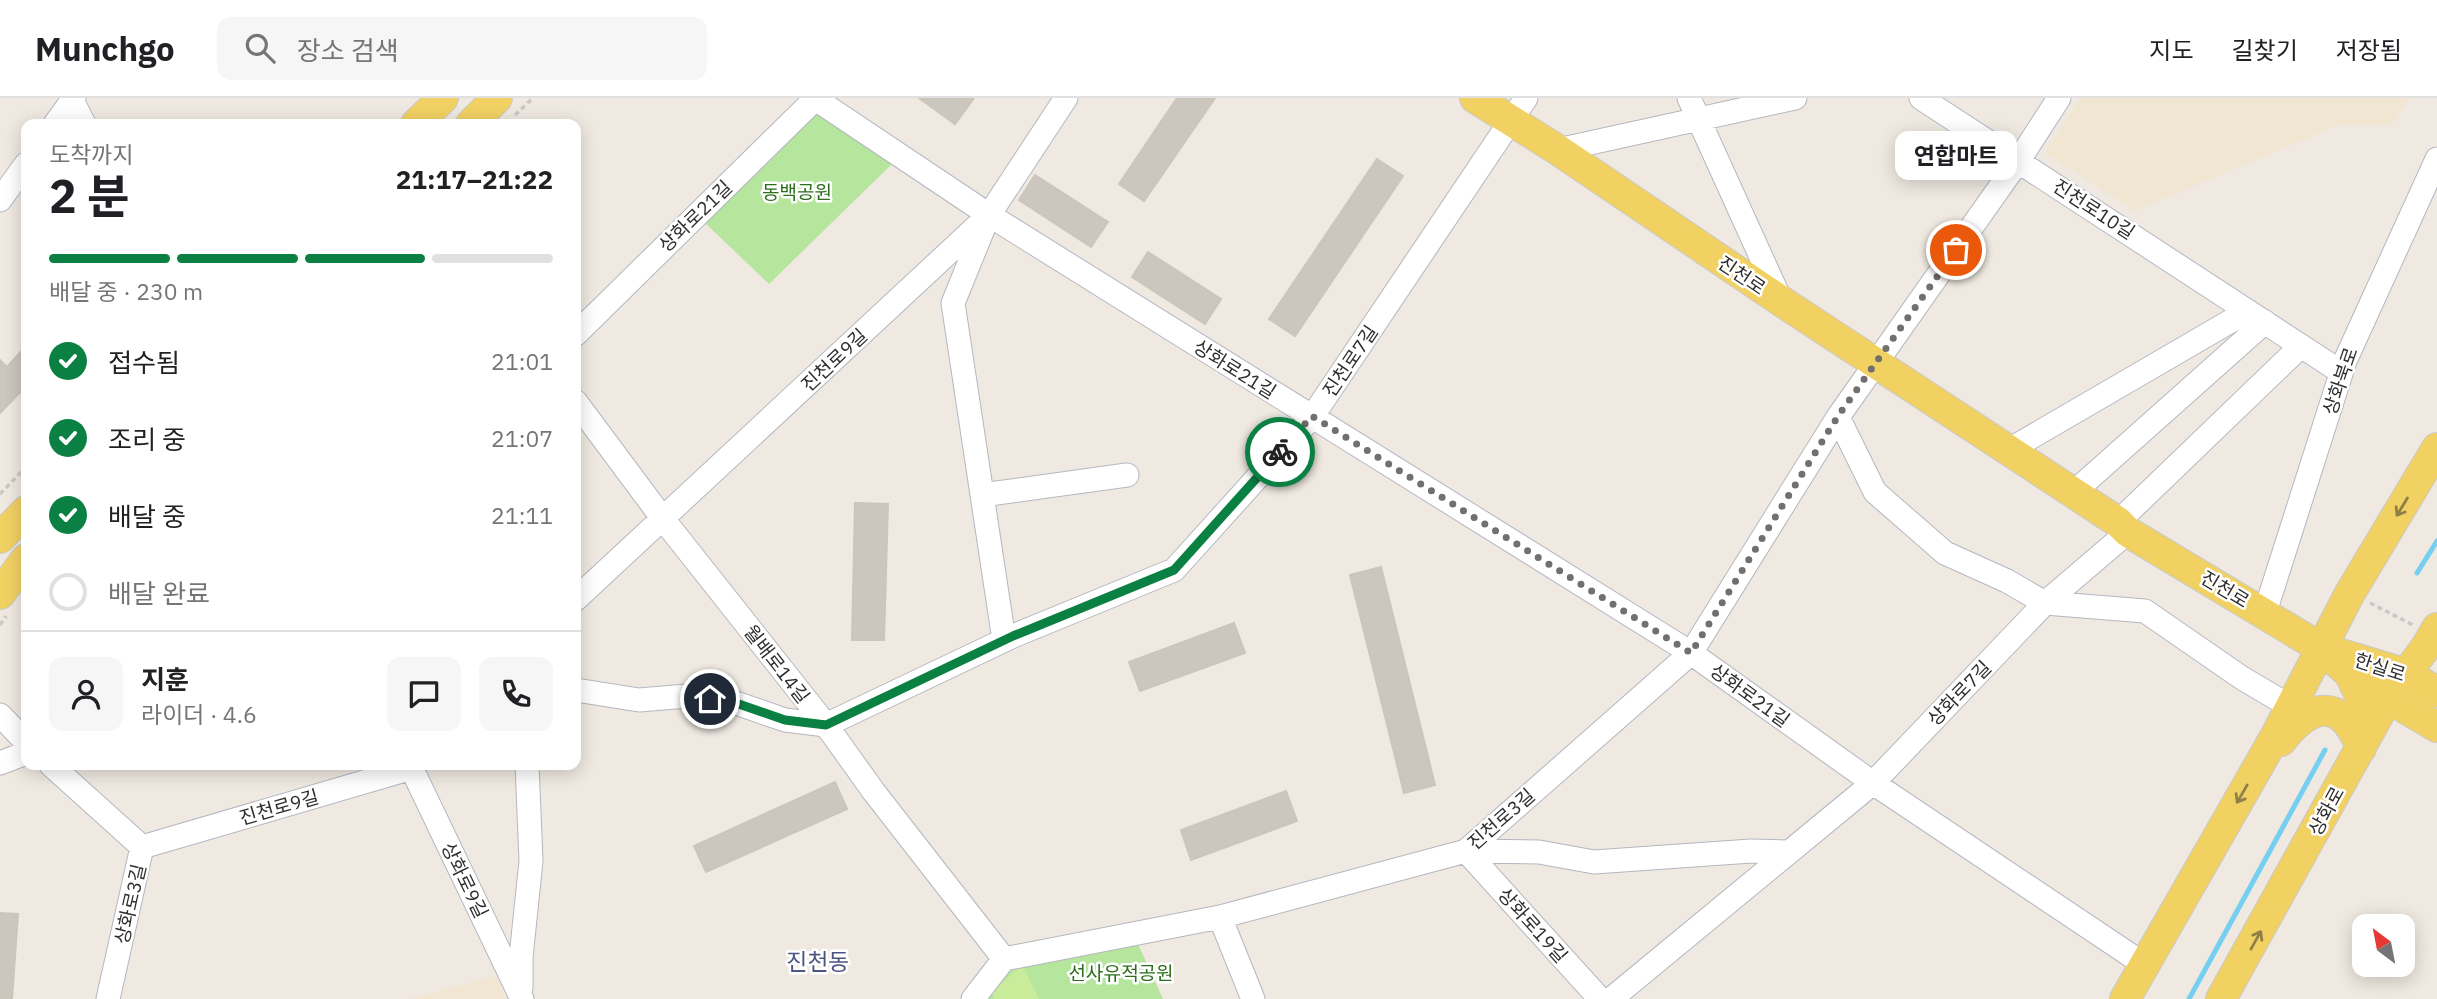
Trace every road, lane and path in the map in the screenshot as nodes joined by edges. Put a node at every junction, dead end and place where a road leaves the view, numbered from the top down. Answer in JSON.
{"nodes":[{"id":1,"x":443,"y":98,"type":"edge"},
{"id":2,"x":533,"y":98,"type":"edge"},
{"id":3,"x":814,"y":98,"type":"edge"},
{"id":4,"x":1066,"y":98,"type":"edge"},
{"id":5,"x":1475,"y":98,"type":"edge"},
{"id":6,"x":1689,"y":98,"type":"edge"},
{"id":7,"x":1794,"y":98,"type":"edge"},
{"id":8,"x":1921,"y":98,"type":"edge"},
{"id":9,"x":2059,"y":98,"type":"edge"},
{"id":10,"x":73,"y":99,"type":"edge"},
{"id":11,"x":506,"y":107,"type":"edge"},
{"id":12,"x":1519,"y":110,"type":"edge"},
{"id":13,"x":59,"y":119,"type":"edge"},
{"id":14,"x":82,"y":119,"type":"edge"},
{"id":15,"x":421,"y":119,"type":"edge"},
{"id":16,"x":481,"y":119,"type":"edge"},
{"id":17,"x":1698,"y":120,"type":"junction"},
{"id":18,"x":1558,"y":150,"type":"junction"},
{"id":19,"x":2437,"y":159,"type":"edge"},
{"id":20,"x":2019,"y":160,"type":"junction"},
{"id":21,"x":21,"y":171,"type":"edge"},
{"id":22,"x":0,"y":200,"type":"edge"},
{"id":23,"x":989,"y":215,"type":"junction"},
{"id":24,"x":1781,"y":301,"type":"junction"},
{"id":25,"x":2256,"y":316,"type":"junction"},
{"id":26,"x":581,"y":329,"type":"edge"},
{"id":27,"x":2301,"y":346,"type":"junction"},
{"id":28,"x":1876,"y":363,"type":"junction"},
{"id":29,"x":2341,"y":372,"type":"junction"},
{"id":30,"x":581,"y":409,"type":"edge"},
{"id":31,"x":1312,"y":416,"type":"junction"},
{"id":32,"x":1838,"y":416,"type":"junction"},
{"id":33,"x":2437,"y":448,"type":"edge"},
{"id":34,"x":2009,"y":450,"type":"junction"},
{"id":35,"x":21,"y":472,"type":"edge"},
{"id":36,"x":1127,"y":474,"type":"dead end"},
{"id":37,"x":2073,"y":493,"type":"junction"},
{"id":38,"x":0,"y":494,"type":"edge"},
{"id":39,"x":982,"y":495,"type":"junction"},
{"id":40,"x":21,"y":516,"type":"edge"},
{"id":41,"x":663,"y":519,"type":"junction"},
{"id":42,"x":2123,"y":527,"type":"junction"},
{"id":43,"x":0,"y":538,"type":"edge"},
{"id":44,"x":21,"y":566,"type":"edge"},
{"id":45,"x":2350,"y":593,"type":"junction"},
{"id":46,"x":0,"y":594,"type":"edge"},
{"id":47,"x":581,"y":594,"type":"edge"},
{"id":48,"x":2045,"y":603,"type":"junction"},
{"id":49,"x":2265,"y":612,"type":"junction"},
{"id":50,"x":2435,"y":631,"type":"edge"},
{"id":51,"x":1004,"y":640,"type":"junction"},
{"id":52,"x":2320,"y":648,"type":"junction"},
{"id":53,"x":1691,"y":653,"type":"junction"},
{"id":54,"x":2350,"y":674,"type":"junction"},
{"id":55,"x":2407,"y":674,"type":"junction"},
{"id":56,"x":581,"y":691,"type":"edge"},
{"id":57,"x":2437,"y":692,"type":"edge"},
{"id":58,"x":2388,"y":698,"type":"junction"},
{"id":59,"x":2291,"y":707,"type":"junction"},
{"id":60,"x":0,"y":715,"type":"edge"},
{"id":61,"x":826,"y":725,"type":"junction"},
{"id":62,"x":2437,"y":727,"type":"edge"},
{"id":63,"x":21,"y":737,"type":"edge"},
{"id":64,"x":2361,"y":748,"type":"junction"},
{"id":65,"x":21,"y":755,"type":"edge"},
{"id":66,"x":0,"y":763,"type":"edge"},
{"id":67,"x":2259,"y":765,"type":"junction"},
{"id":68,"x":57,"y":770,"type":"edge"},
{"id":69,"x":399,"y":770,"type":"edge"},
{"id":70,"x":414,"y":770,"type":"edge"},
{"id":71,"x":527,"y":770,"type":"edge"},
{"id":72,"x":1873,"y":783,"type":"junction"},
{"id":73,"x":142,"y":847,"type":"junction"},
{"id":74,"x":1466,"y":851,"type":"junction"},
{"id":75,"x":1788,"y":852,"type":"junction"},
{"id":76,"x":1220,"y":917,"type":"junction"},
{"id":77,"x":1004,"y":959,"type":"junction"},
{"id":78,"x":2145,"y":965,"type":"junction"},
{"id":79,"x":521,"y":997,"type":"edge"},
{"id":80,"x":108,"y":999,"type":"edge"},
{"id":81,"x":973,"y":999,"type":"edge"},
{"id":82,"x":1253,"y":999,"type":"edge"},
{"id":83,"x":1600,"y":999,"type":"edge"},
{"id":84,"x":1611,"y":999,"type":"edge"},
{"id":85,"x":2125,"y":999,"type":"edge"},
{"id":86,"x":2221,"y":999,"type":"edge"}],
"edges":[{"from":1,"to":15,"type":"main road"},
{"from":2,"to":11,"type":"path"},
{"from":3,"to":23,"type":"street","name":"상화로21길"},
{"from":3,"to":26,"type":"street","name":"상화로21길"},
{"from":4,"to":23,"type":"street","name":"진천로9길"},
{"from":5,"to":12,"type":"main road","name":"진천로"},
{"from":6,"to":17,"type":"street"},
{"from":7,"to":17,"type":"street"},
{"from":8,"to":20,"type":"street","name":"진천로10길"},
{"from":9,"to":20,"type":"street","name":"진천로3길"},
{"from":10,"to":13,"type":"street"},
{"from":10,"to":14,"type":"street"},
{"from":11,"to":16,"type":"main road"},
{"from":12,"to":18,"type":"main road","name":"진천로"},
{"from":12,"to":31,"type":"street","name":"진천로7길"},
{"from":17,"to":18,"type":"street"},
{"from":17,"to":24,"type":"street"},
{"from":18,"to":24,"type":"main road","name":"진천로"},
{"from":19,"to":29,"type":"street","name":"상화북로"},
{"from":20,"to":25,"type":"street","name":"진천로10길"},
{"from":20,"to":28,"type":"street","name":"진천로3길"},
{"from":21,"to":22,"type":"street"},
{"from":23,"to":31,"type":"street","name":"상화로21길"},
{"from":23,"to":39,"type":"street"},
{"from":23,"to":41,"type":"street","name":"진천로9길"},
{"from":24,"to":28,"type":"main road","name":"진천로"},
{"from":25,"to":27,"type":"street","name":"진천로10길"},
{"from":25,"to":34,"type":"street"},
{"from":25,"to":37,"type":"street"},
{"from":27,"to":29,"type":"street","name":"진천로10길"},
{"from":27,"to":42,"type":"street"},
{"from":28,"to":32,"type":"street","name":"진천로3길"},
{"from":28,"to":34,"type":"main road","name":"진천로"},
{"from":29,"to":49,"type":"street","name":"상화북로"},
{"from":30,"to":41,"type":"street","name":"월배로14길"},
{"from":31,"to":51,"type":"street","name":"진천로7길"},
{"from":31,"to":53,"type":"street","name":"상화로21길"},
{"from":32,"to":48,"type":"street"},
{"from":32,"to":53,"type":"street","name":"진천로3길"},
{"from":33,"to":45,"type":"main road","one_way":true},
{"from":34,"to":37,"type":"main road","name":"진천로"},
{"from":35,"to":38,"type":"path"},
{"from":36,"to":39,"type":"street"},
{"from":37,"to":42,"type":"main road","name":"진천로"},
{"from":39,"to":51,"type":"street"},
{"from":40,"to":43,"type":"main road"},
{"from":41,"to":47,"type":"street","name":"진천로9길"},
{"from":41,"to":61,"type":"street","name":"월배로14길"},
{"from":42,"to":48,"type":"street","name":"상화로7길"},
{"from":42,"to":49,"type":"main road","name":"진천로"},
{"from":44,"to":46,"type":"main road"},
{"from":45,"to":50,"type":"path"},
{"from":45,"to":52,"type":"main road"},
{"from":48,"to":59,"type":"street"},
{"from":48,"to":72,"type":"street","name":"상화로7길"},
{"from":49,"to":52,"type":"main road","name":"진천로"},
{"from":50,"to":55,"type":"main road","name":"상화로"},
{"from":51,"to":61,"type":"street","name":"진천로7길"},
{"from":52,"to":54,"type":"main road","name":"한실로"},
{"from":52,"to":55,"type":"main road","name":"한실로"},
{"from":52,"to":59,"type":"main road"},
{"from":53,"to":72,"type":"street","name":"상화로21길"},
{"from":53,"to":74,"type":"street","name":"진천로3길"},
{"from":54,"to":58,"type":"main road","name":"한실로"},
{"from":54,"to":64,"type":"main road"},
{"from":55,"to":57,"type":"main road","name":"한실로"},
{"from":55,"to":58,"type":"main road","name":"상화로"},
{"from":56,"to":61,"type":"street"},
{"from":58,"to":62,"type":"main road","name":"한실로"},
{"from":58,"to":64,"type":"main road","name":"상화로"},
{"from":59,"to":67,"type":"main road"},
{"from":60,"to":63,"type":"street"},
{"from":61,"to":77,"type":"street","name":"월배로14길"},
{"from":64,"to":67,"type":"main road"},
{"from":86,"to":64,"type":"main road","name":"상화로","one_way":true},
{"from":65,"to":66,"type":"street"},
{"from":67,"to":78,"type":"main road","one_way":true},
{"from":68,"to":73,"type":"street","name":"상화로3길"},
{"from":69,"to":73,"type":"street","name":"진천로9길"},
{"from":70,"to":79,"type":"street","name":"상화로9길"},
{"from":71,"to":79,"type":"street","name":"상화로9길"},
{"from":72,"to":75,"type":"street","name":"상화로7길"},
{"from":72,"to":78,"type":"street","name":"상화로21길"},
{"from":73,"to":80,"type":"street","name":"상화로3길"},
{"from":74,"to":75,"type":"street"},
{"from":74,"to":76,"type":"street","name":"진천로3길"},
{"from":74,"to":83,"type":"street","name":"상화로19길"},
{"from":75,"to":84,"type":"street","name":"상화로7길"},
{"from":76,"to":77,"type":"street","name":"진천로3길"},
{"from":76,"to":82,"type":"street"},
{"from":77,"to":81,"type":"street"},
{"from":78,"to":85,"type":"main road"}]}
